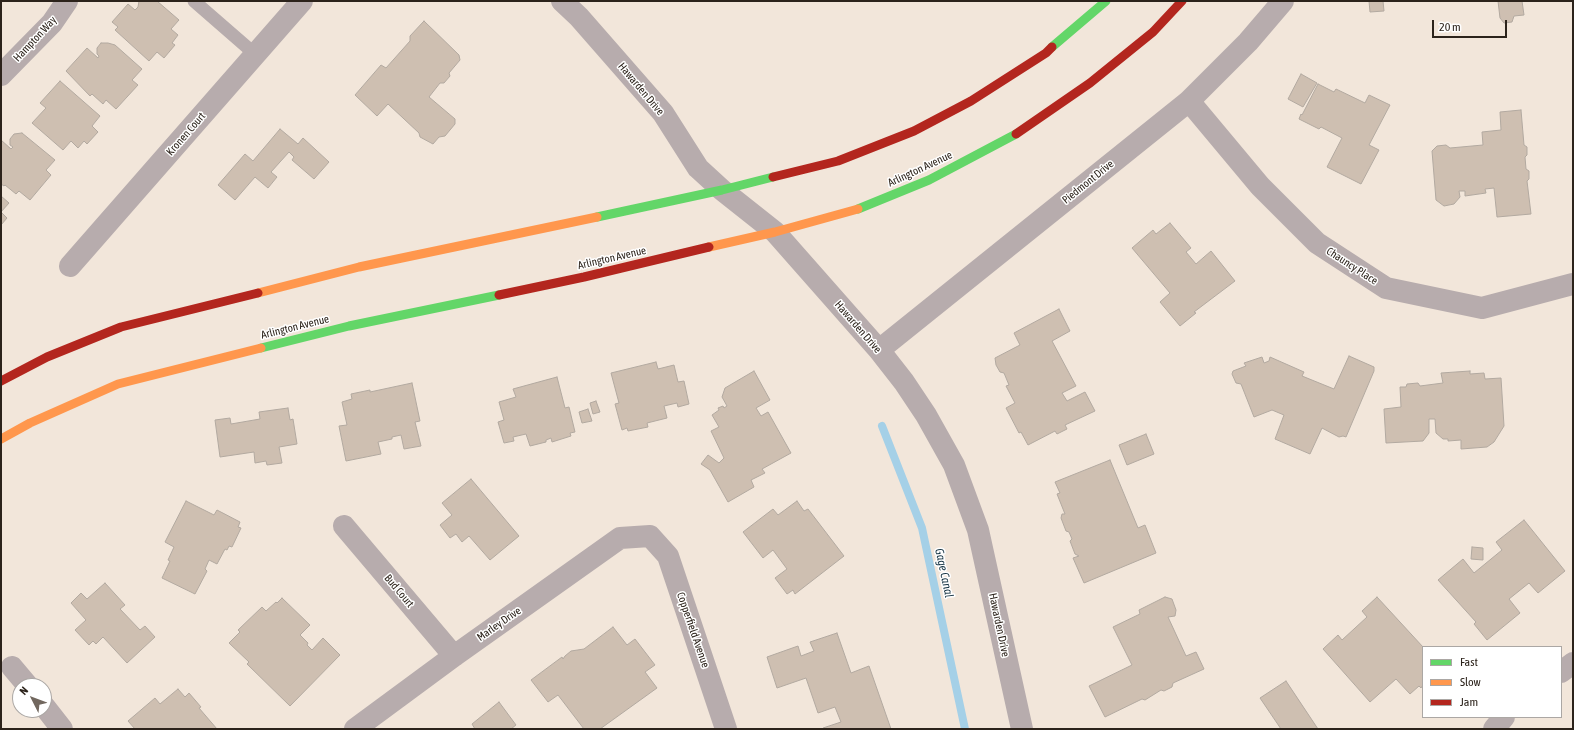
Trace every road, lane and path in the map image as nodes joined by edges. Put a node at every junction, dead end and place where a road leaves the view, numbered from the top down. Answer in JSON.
{"nodes":[{"id":1,"x":67,"y":1,"type":"edge"},
{"id":2,"x":194,"y":1,"type":"edge"},
{"id":3,"x":302,"y":1,"type":"edge"},
{"id":4,"x":562,"y":1,"type":"edge"},
{"id":5,"x":1106,"y":1,"type":"edge"},
{"id":6,"x":1182,"y":1,"type":"edge"},
{"id":7,"x":1283,"y":1,"type":"edge"},
{"id":8,"x":256,"y":55,"type":"junction"},
{"id":9,"x":1,"y":75,"type":"edge"},
{"id":10,"x":1189,"y":101,"type":"junction"},
{"id":11,"x":722,"y":190,"type":"junction"},
{"id":12,"x":774,"y":232,"type":"junction"},
{"id":13,"x":70,"y":266,"type":"dead end"},
{"id":14,"x":1573,"y":284,"type":"edge"},
{"id":15,"x":879,"y":350,"type":"junction"},
{"id":16,"x":1,"y":381,"type":"edge"},
{"id":17,"x":1,"y":439,"type":"edge"},
{"id":18,"x":344,"y":526,"type":"dead end"},
{"id":19,"x":650,"y":536,"type":"joint"},
{"id":20,"x":454,"y":656,"type":"junction"},
{"id":21,"x":1573,"y":663,"type":"edge"},
{"id":22,"x":12,"y":667,"type":"dead end"},
{"id":23,"x":1562,"y":671,"type":"edge"},
{"id":24,"x":21,"y":678,"type":"edge"},
{"id":25,"x":52,"y":716,"type":"edge"},
{"id":26,"x":1503,"y":718,"type":"edge"},
{"id":27,"x":62,"y":729,"type":"edge"},
{"id":28,"x":355,"y":729,"type":"edge"},
{"id":29,"x":726,"y":729,"type":"edge"},
{"id":30,"x":1022,"y":729,"type":"edge"},
{"id":31,"x":1494,"y":729,"type":"edge"}],
"edges":[{"from":1,"to":9,"type":"street","name":"Hampton Way"},
{"from":2,"to":8,"type":"lane"},
{"from":3,"to":8,"type":"street","name":"Kronen Court"},
{"from":4,"to":11,"type":"street","name":"Hawarden Drive"},
{"from":5,"to":11,"type":"main road"},
{"from":6,"to":12,"type":"main road","name":"Arlington Avenue"},
{"from":7,"to":10,"type":"street","name":"Piedmont Drive"},
{"from":8,"to":13,"type":"street","name":"Kronen Court"},
{"from":10,"to":14,"type":"street","name":"Chauncy Place"},
{"from":10,"to":15,"type":"street","name":"Piedmont Drive"},
{"from":11,"to":12,"type":"street","name":"Hawarden Drive"},
{"from":11,"to":16,"type":"main road"},
{"from":12,"to":15,"type":"street","name":"Hawarden Drive"},
{"from":12,"to":17,"type":"main road","name":"Arlington Avenue"},
{"from":15,"to":30,"type":"street","name":"Hawarden Drive"},
{"from":18,"to":20,"type":"street","name":"Bud Court"},
{"from":19,"to":20,"type":"street","name":"Marley Drive"},
{"from":19,"to":29,"type":"street","name":"Copperfield Avenue"},
{"from":20,"to":28,"type":"street","name":"Marley Drive"},
{"from":21,"to":23,"type":"street"},
{"from":22,"to":24,"type":"street"},
{"from":25,"to":27,"type":"street"},
{"from":26,"to":31,"type":"street"}]}
